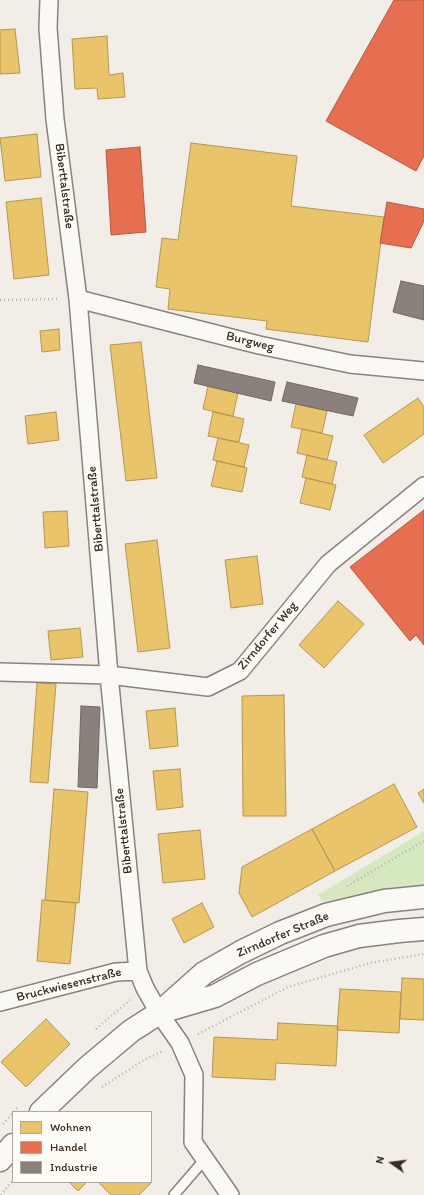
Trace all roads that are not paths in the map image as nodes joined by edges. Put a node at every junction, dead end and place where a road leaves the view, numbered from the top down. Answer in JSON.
{"nodes":[{"id":1,"x":49,"y":0,"type":"edge"},
{"id":2,"x":78,"y":299,"type":"junction"},
{"id":3,"x":424,"y":371,"type":"edge"},
{"id":4,"x":424,"y":486,"type":"edge"},
{"id":5,"x":0,"y":672,"type":"edge"},
{"id":6,"x":109,"y":675,"type":"junction"},
{"id":7,"x":424,"y":897,"type":"edge"},
{"id":8,"x":424,"y":930,"type":"edge"},
{"id":9,"x":138,"y":970,"type":"junction"},
{"id":10,"x":0,"y":1002,"type":"edge"},
{"id":11,"x":159,"y":1013,"type":"junction"},
{"id":12,"x":42,"y":1111,"type":"edge"},
{"id":13,"x":12,"y":1146,"type":"edge"},
{"id":14,"x":205,"y":1159,"type":"junction"},
{"id":15,"x":0,"y":1160,"type":"edge"},
{"id":16,"x":174,"y":1195,"type":"edge"},
{"id":17,"x":230,"y":1195,"type":"edge"}],
"edges":[{"from":1,"to":2,"type":"street","name":"Biberttalstraße"},
{"from":2,"to":3,"type":"street","name":"Burgweg"},
{"from":2,"to":6,"type":"street","name":"Biberttalstraße"},
{"from":4,"to":6,"type":"street","name":"Zirndorfer Weg"},
{"from":5,"to":6,"type":"street","name":"Zirndorfer Weg"},
{"from":6,"to":9,"type":"street","name":"Biberttalstraße"},
{"from":7,"to":11,"type":"main road","name":"Zirndorfer Straße"},
{"from":8,"to":11,"type":"main road","name":"Zirndorfer Straße"},
{"from":9,"to":10,"type":"street","name":"Bruckwiesenstraße"},
{"from":9,"to":11,"type":"street","name":"Biberttalstraße"},
{"from":11,"to":12,"type":"main road","name":"Zirndorfer Straße"},
{"from":11,"to":14,"type":"street","name":"Biberttalstraße"},
{"from":13,"to":15,"type":"main road"},
{"from":14,"to":16,"type":"lane"},
{"from":14,"to":17,"type":"street","name":"Biberttalstraße"}]}
